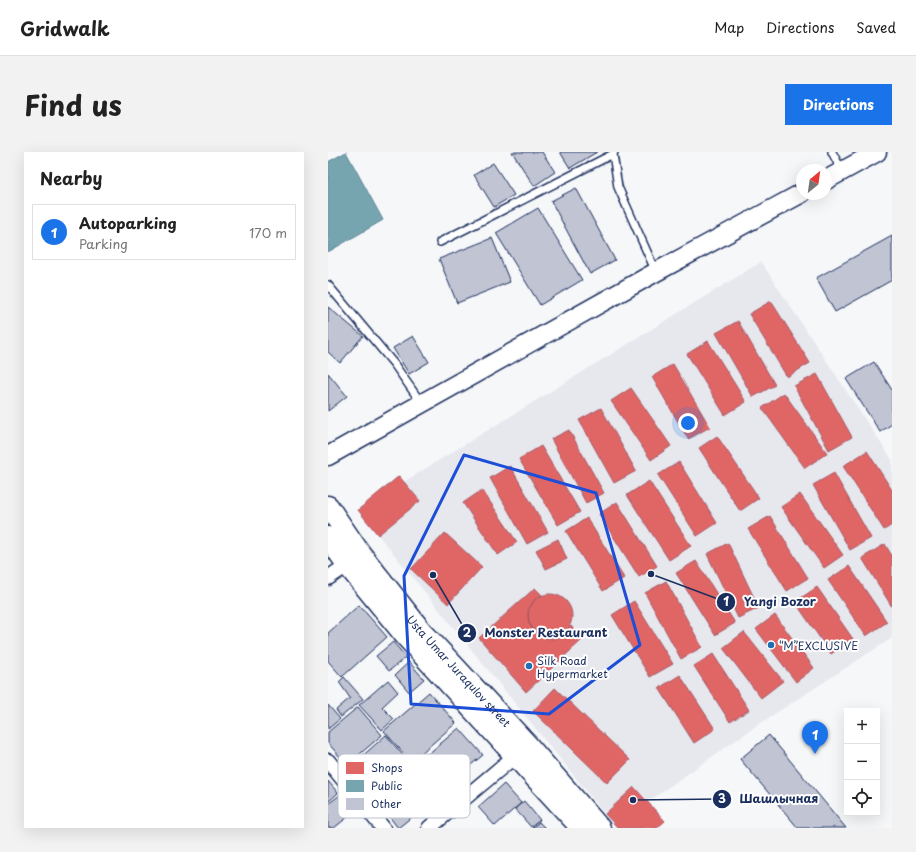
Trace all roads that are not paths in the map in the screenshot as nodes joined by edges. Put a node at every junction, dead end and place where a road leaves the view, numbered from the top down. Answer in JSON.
{"nodes":[{"id":1,"x":832,"y":152,"type":"edge"},
{"id":2,"x":877,"y":152,"type":"edge"},
{"id":3,"x":614,"y":153,"type":"edge"},
{"id":4,"x":842,"y":171,"type":"junction"},
{"id":5,"x":832,"y":177,"type":"edge"},
{"id":6,"x":796,"y":196,"type":"edge"},
{"id":7,"x":440,"y":242,"type":"dead end"},
{"id":8,"x":656,"y":272,"type":"junction"},
{"id":9,"x":328,"y":285,"type":"edge"},
{"id":10,"x":422,"y":404,"type":"junction"},
{"id":11,"x":328,"y":456,"type":"edge"},
{"id":12,"x":328,"y":506,"type":"edge"},
{"id":13,"x":328,"y":537,"type":"edge"},
{"id":14,"x":347,"y":566,"type":"junction"},
{"id":15,"x":328,"y":578,"type":"edge"},
{"id":16,"x":515,"y":756,"type":"junction"},
{"id":17,"x":328,"y":762,"type":"edge"},
{"id":18,"x":338,"y":774,"type":"edge"},
{"id":19,"x":470,"y":794,"type":"edge"},
{"id":20,"x":375,"y":818,"type":"edge"},
{"id":21,"x":441,"y":818,"type":"edge"},
{"id":22,"x":383,"y":828,"type":"edge"},
{"id":23,"x":429,"y":828,"type":"edge"},
{"id":24,"x":581,"y":828,"type":"edge"},
{"id":25,"x":600,"y":828,"type":"edge"}],
"edges":[{"from":1,"to":4,"type":"lane"},
{"from":2,"to":4,"type":"street"},
{"from":3,"to":7,"type":"lane"},
{"from":3,"to":8,"type":"lane"},
{"from":4,"to":5,"type":"street"},
{"from":6,"to":8,"type":"street"},
{"from":8,"to":10,"type":"street"},
{"from":9,"to":10,"type":"lane"},
{"from":10,"to":11,"type":"street"},
{"from":12,"to":25,"type":"main road","name":"Usta Umar Juraqulov street"},
{"from":13,"to":14,"type":"main road","name":"Usta Umar Juraqulov street"},
{"from":14,"to":15,"type":"street"},
{"from":14,"to":16,"type":"main road","name":"Usta Umar Juraqulov street"},
{"from":16,"to":19,"type":"street"},
{"from":16,"to":24,"type":"main road","name":"Usta Umar Juraqulov street"},
{"from":17,"to":18,"type":"street"},
{"from":20,"to":22,"type":"street"},
{"from":21,"to":23,"type":"street"}]}
